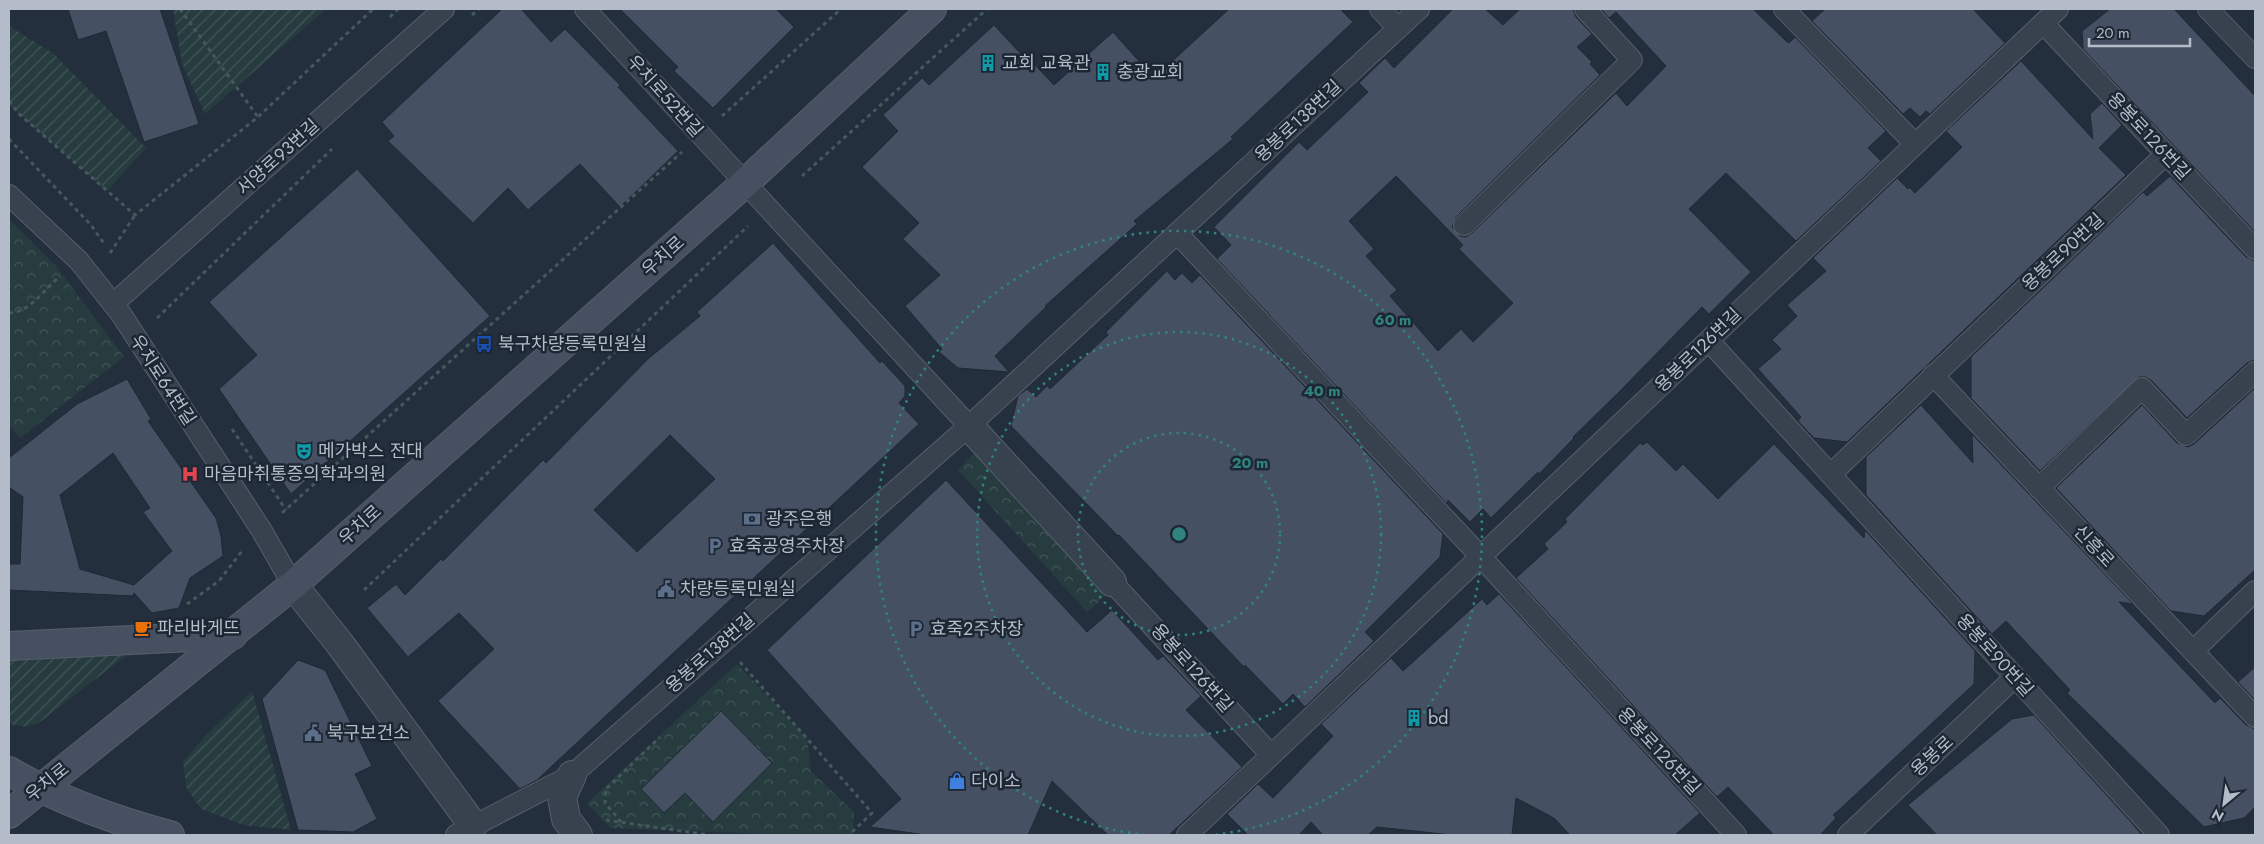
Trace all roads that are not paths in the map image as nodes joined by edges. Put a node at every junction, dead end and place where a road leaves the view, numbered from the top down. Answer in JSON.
{"nodes":[{"id":1,"x":444,"y":9,"type":"edge"},
{"id":2,"x":585,"y":9,"type":"edge"},
{"id":3,"x":932,"y":9,"type":"edge"},
{"id":4,"x":1380,"y":9,"type":"edge"},
{"id":5,"x":1419,"y":9,"type":"edge"},
{"id":6,"x":1585,"y":9,"type":"edge"},
{"id":7,"x":1784,"y":9,"type":"edge"},
{"id":8,"x":2058,"y":9,"type":"edge"},
{"id":9,"x":2208,"y":9,"type":"edge"},
{"id":10,"x":2043,"y":23,"type":"junction"},
{"id":11,"x":1398,"y":28,"type":"junction"},
{"id":12,"x":2255,"y":58,"type":"edge"},
{"id":13,"x":1916,"y":144,"type":"junction"},
{"id":14,"x":2166,"y":154,"type":"junction"},
{"id":15,"x":745,"y":184,"type":"junction"},
{"id":16,"x":9,"y":195,"type":"edge"},
{"id":17,"x":1464,"y":225,"type":"dead end"},
{"id":18,"x":1177,"y":233,"type":"junction"},
{"id":19,"x":2255,"y":249,"type":"edge"},
{"id":20,"x":113,"y":304,"type":"junction"},
{"id":21,"x":1708,"y":340,"type":"junction"},
{"id":22,"x":2255,"y":372,"type":"edge"},
{"id":23,"x":1932,"y":376,"type":"junction"},
{"id":24,"x":969,"y":426,"type":"junction"},
{"id":25,"x":1831,"y":474,"type":"junction"},
{"id":26,"x":2039,"y":488,"type":"junction"},
{"id":27,"x":1481,"y":557,"type":"junction"},
{"id":28,"x":1112,"y":582,"type":"joint"},
{"id":29,"x":293,"y":585,"type":"junction"},
{"id":30,"x":2255,"y":591,"type":"edge"},
{"id":31,"x":233,"y":635,"type":"junction"},
{"id":32,"x":9,"y":646,"type":"edge"},
{"id":33,"x":2193,"y":650,"type":"junction"},
{"id":34,"x":2015,"y":677,"type":"junction"},
{"id":35,"x":2255,"y":717,"type":"edge"},
{"id":36,"x":1271,"y":755,"type":"junction"},
{"id":37,"x":9,"y":771,"type":"edge"},
{"id":38,"x":572,"y":775,"type":"junction"},
{"id":39,"x":39,"y":789,"type":"junction"},
{"id":40,"x":9,"y":814,"type":"edge"},
{"id":41,"x":465,"y":830,"type":"edge"},
{"id":42,"x":170,"y":835,"type":"edge"},
{"id":43,"x":578,"y":835,"type":"edge"},
{"id":44,"x":1187,"y":835,"type":"edge"},
{"id":45,"x":1736,"y":835,"type":"edge"},
{"id":46,"x":1848,"y":835,"type":"edge"},
{"id":47,"x":2160,"y":835,"type":"edge"}],
"edges":[{"from":1,"to":20,"type":"lane","name":"서양로93번길"},
{"from":2,"to":15,"type":"lane","name":"우치로52번길"},
{"from":3,"to":15,"type":"main road","name":"우치로"},
{"from":4,"to":11,"type":"lane"},
{"from":5,"to":11,"type":"lane","name":"용봉로138번길"},
{"from":6,"to":17,"type":"lane"},
{"from":7,"to":13,"type":"lane"},
{"from":8,"to":10,"type":"lane","name":"용봉로126번길"},
{"from":9,"to":12,"type":"lane"},
{"from":10,"to":13,"type":"lane","name":"용봉로126번길"},
{"from":10,"to":14,"type":"lane","name":"용봉로126번길"},
{"from":11,"to":18,"type":"lane","name":"용봉로138번길"},
{"from":13,"to":21,"type":"lane","name":"용봉로126번길"},
{"from":14,"to":19,"type":"lane","name":"용봉로126번길"},
{"from":14,"to":23,"type":"lane","name":"용봉로90번길"},
{"from":15,"to":24,"type":"lane"},
{"from":15,"to":29,"type":"main road","name":"우치로"},
{"from":16,"to":20,"type":"lane","name":"우치로64번길"},
{"from":18,"to":24,"type":"lane","name":"용봉로138번길"},
{"from":18,"to":27,"type":"lane","name":"용봉로126번길"},
{"from":20,"to":29,"type":"lane","name":"우치로64번길"},
{"from":21,"to":25,"type":"lane","name":"용봉로90번길"},
{"from":21,"to":27,"type":"lane","name":"용봉로126번길"},
{"from":22,"to":26,"type":"lane"},
{"from":23,"to":25,"type":"lane","name":"용봉로90번길"},
{"from":23,"to":26,"type":"lane","name":"신흥로"},
{"from":24,"to":28,"type":"street"},
{"from":24,"to":38,"type":"lane","name":"용봉로138번길"},
{"from":25,"to":34,"type":"lane","name":"용봉로90번길"},
{"from":26,"to":33,"type":"lane","name":"신흥로"},
{"from":27,"to":36,"type":"lane","name":"용봉로126번길"},
{"from":27,"to":45,"type":"lane","name":"용봉로126번길"},
{"from":28,"to":36,"type":"lane","name":"용봉로126번길"},
{"from":29,"to":31,"type":"main road","name":"우치로"},
{"from":29,"to":41,"type":"street"},
{"from":30,"to":33,"type":"lane"},
{"from":31,"to":32,"type":"main road"},
{"from":31,"to":39,"type":"main road","name":"우치로"},
{"from":33,"to":35,"type":"lane","name":"신흥로"},
{"from":34,"to":46,"type":"lane","name":"용봉로"},
{"from":34,"to":47,"type":"lane","name":"용봉로90번길"},
{"from":36,"to":44,"type":"lane","name":"용봉로126번길"},
{"from":37,"to":39,"type":"main road"},
{"from":38,"to":41,"type":"lane","name":"용봉로138번길"},
{"from":38,"to":43,"type":"street"},
{"from":39,"to":40,"type":"main road","name":"우치로"},
{"from":39,"to":42,"type":"main road"}]}
